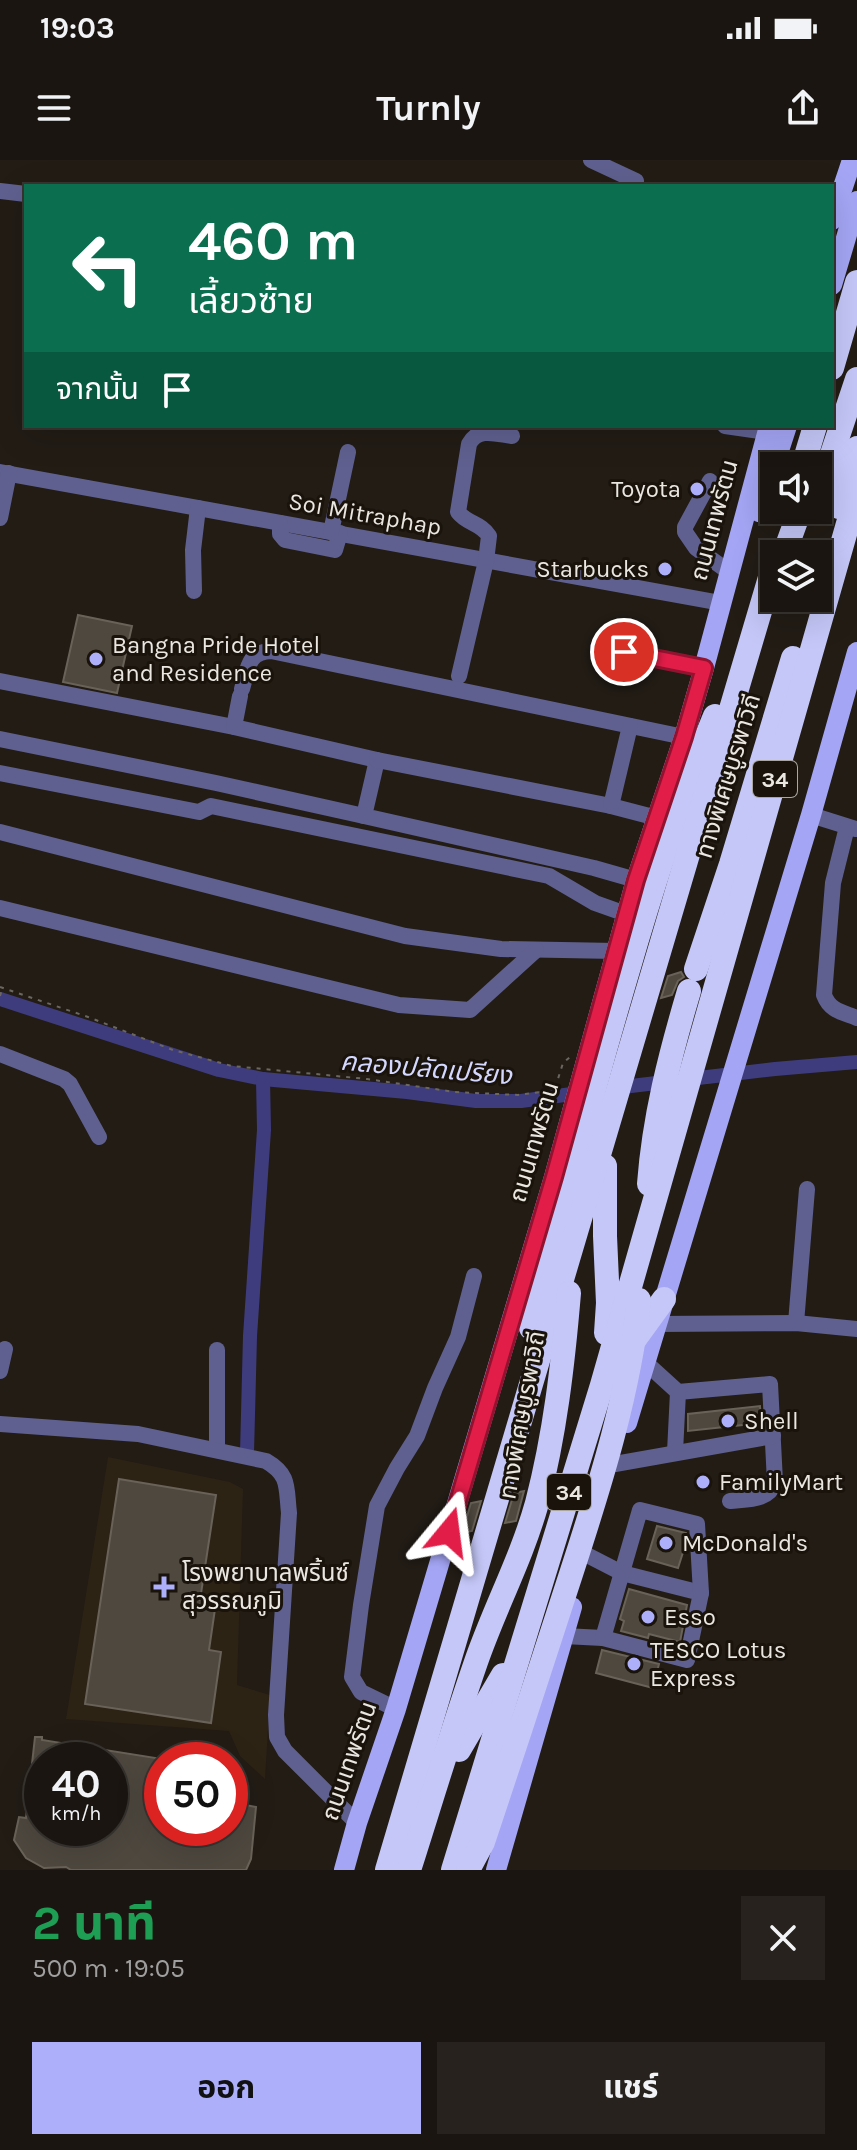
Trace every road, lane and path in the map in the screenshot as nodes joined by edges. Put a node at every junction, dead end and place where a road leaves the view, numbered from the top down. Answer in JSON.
{"nodes":[{"id":1,"x":591,"y":160,"type":"edge"},
{"id":2,"x":852,"y":160,"type":"edge"},
{"id":3,"x":636,"y":181,"type":"dead end"},
{"id":4,"x":0,"y":191,"type":"edge"},
{"id":5,"x":24,"y":194,"type":"edge"},
{"id":6,"x":857,"y":201,"type":"edge"},
{"id":7,"x":834,"y":214,"type":"edge"},
{"id":8,"x":834,"y":278,"type":"edge"},
{"id":9,"x":857,"y":282,"type":"edge"},
{"id":10,"x":857,"y":334,"type":"edge"},
{"id":11,"x":834,"y":361,"type":"edge"},
{"id":12,"x":857,"y":379,"type":"edge"},
{"id":13,"x":834,"y":410,"type":"edge"},
{"id":14,"x":774,"y":428,"type":"edge"},
{"id":15,"x":814,"y":428,"type":"edge"},
{"id":16,"x":828,"y":428,"type":"edge"},
{"id":17,"x":512,"y":436,"type":"dead end"},
{"id":18,"x":857,"y":448,"type":"edge"},
{"id":19,"x":348,"y":452,"type":"dead end"},
{"id":20,"x":807,"y":452,"type":"edge"},
{"id":21,"x":820,"y":452,"type":"edge"},
{"id":22,"x":832,"y":454,"type":"edge"},
{"id":23,"x":4,"y":473,"type":"edge"},
{"id":24,"x":710,"y":481,"type":"dead end"},
{"id":25,"x":857,"y":492,"type":"edge"},
{"id":26,"x":198,"y":508,"type":"junction"},
{"id":27,"x":0,"y":518,"type":"edge"},
{"id":28,"x":335,"y":533,"type":"junction"},
{"id":29,"x":829,"y":540,"type":"edge"},
{"id":30,"x":486,"y":561,"type":"junction"},
{"id":31,"x":729,"y":572,"type":"junction"},
{"id":32,"x":194,"y":591,"type":"dead end"},
{"id":33,"x":721,"y":603,"type":"junction"},
{"id":34,"x":760,"y":610,"type":"edge"},
{"id":35,"x":760,"y":611,"type":"edge"},
{"id":36,"x":773,"y":612,"type":"edge"},
{"id":37,"x":807,"y":612,"type":"edge"},
{"id":38,"x":598,"y":647,"type":"dead end"},
{"id":39,"x":857,"y":652,"type":"edge"},
{"id":40,"x":704,"y":668,"type":"junction"},
{"id":41,"x":459,"y":676,"type":"dead end"},
{"id":42,"x":0,"y":681,"type":"edge"},
{"id":43,"x":851,"y":694,"type":"edge"},
{"id":44,"x":630,"y":726,"type":"junction"},
{"id":45,"x":234,"y":727,"type":"junction"},
{"id":46,"x":684,"y":737,"type":"junction"},
{"id":47,"x":0,"y":739,"type":"edge"},
{"id":48,"x":377,"y":760,"type":"junction"},
{"id":49,"x":0,"y":773,"type":"edge"},
{"id":50,"x":611,"y":806,"type":"junction"},
{"id":51,"x":811,"y":815,"type":"junction"},
{"id":52,"x":364,"y":816,"type":"junction"},
{"id":53,"x":657,"y":818,"type":"junction"},
{"id":54,"x":852,"y":828,"type":"edge"},
{"id":55,"x":0,"y":832,"type":"edge"},
{"id":56,"x":636,"y":880,"type":"junction"},
{"id":57,"x":0,"y":908,"type":"edge"},
{"id":58,"x":626,"y":914,"type":"junction"},
{"id":59,"x":536,"y":950,"type":"junction"},
{"id":60,"x":616,"y":951,"type":"junction"},
{"id":61,"x":1,"y":988,"type":"edge"},
{"id":62,"x":0,"y":996,"type":"edge"},
{"id":63,"x":857,"y":1018,"type":"edge"},
{"id":64,"x":0,"y":1054,"type":"edge"},
{"id":65,"x":571,"y":1057,"type":"dead end"},
{"id":66,"x":618,"y":1071,"type":"junction"},
{"id":67,"x":99,"y":1137,"type":"dead end"},
{"id":68,"x":554,"y":1177,"type":"junction"},
{"id":69,"x":807,"y":1189,"type":"dead end"},
{"id":70,"x":474,"y":1276,"type":"dead end"},
{"id":71,"x":664,"y":1299,"type":"junction"},
{"id":72,"x":552,"y":1312,"type":"junction"},
{"id":73,"x":796,"y":1323,"type":"junction"},
{"id":74,"x":657,"y":1324,"type":"junction"},
{"id":75,"x":857,"y":1329,"type":"edge"},
{"id":76,"x":5,"y":1349,"type":"dead end"},
{"id":77,"x":217,"y":1350,"type":"dead end"},
{"id":78,"x":645,"y":1362,"type":"junction"},
{"id":79,"x":0,"y":1371,"type":"edge"},
{"id":80,"x":602,"y":1385,"type":"junction"},
{"id":81,"x":678,"y":1392,"type":"junction"},
{"id":82,"x":0,"y":1424,"type":"edge"},
{"id":83,"x":773,"y":1436,"type":"junction"},
{"id":84,"x":217,"y":1449,"type":"junction"},
{"id":85,"x":675,"y":1452,"type":"junction"},
{"id":86,"x":615,"y":1464,"type":"junction"},
{"id":87,"x":730,"y":1501,"type":"dead end"},
{"id":88,"x":587,"y":1555,"type":"junction"},
{"id":89,"x":622,"y":1573,"type":"junction"},
{"id":90,"x":701,"y":1593,"type":"junction"},
{"id":91,"x":564,"y":1636,"type":"junction"},
{"id":92,"x":603,"y":1638,"type":"junction"},
{"id":93,"x":476,"y":1662,"type":"junction"},
{"id":94,"x":396,"y":1709,"type":"junction"},
{"id":95,"x":428,"y":1810,"type":"junction"},
{"id":96,"x":357,"y":1823,"type":"junction"},
{"id":97,"x":483,"y":1842,"type":"junction"},
{"id":98,"x":344,"y":1870,"type":"edge"},
{"id":99,"x":387,"y":1870,"type":"edge"},
{"id":100,"x":397,"y":1870,"type":"edge"},
{"id":101,"x":409,"y":1870,"type":"edge"},
{"id":102,"x":453,"y":1870,"type":"edge"},
{"id":103,"x":468,"y":1870,"type":"edge"},
{"id":104,"x":475,"y":1870,"type":"edge"},
{"id":105,"x":496,"y":1870,"type":"edge"}],
"edges":[{"from":1,"to":3,"type":"street"},
{"from":2,"to":7,"type":"main road"},
{"from":4,"to":5,"type":"street"},
{"from":6,"to":8,"type":"main road"},
{"from":9,"to":11,"type":"highway"},
{"from":10,"to":13,"type":"highway"},
{"from":12,"to":22,"type":"highway"},
{"from":14,"to":31,"type":"main road","name":"ถนนเทพรัตน"},
{"from":15,"to":20,"type":"highway"},
{"from":16,"to":21,"type":"highway"},
{"from":17,"to":30,"type":"street"},
{"from":18,"to":29,"type":"highway"},
{"from":19,"to":28,"type":"street"},
{"from":23,"to":26,"type":"street","name":"Soi Mitraphap"},
{"from":23,"to":27,"type":"street"},
{"from":24,"to":31,"type":"street"},
{"from":25,"to":80,"type":"highway","number":"34"},
{"from":26,"to":28,"type":"street","name":"Soi Mitraphap"},
{"from":26,"to":32,"type":"street"},
{"from":28,"to":30,"type":"street","name":"Soi Mitraphap"},
{"from":30,"to":33,"type":"street","name":"Soi Mitraphap"},
{"from":30,"to":41,"type":"street"},
{"from":31,"to":33,"type":"main road","name":"ถนนเทพรัตน"},
{"from":33,"to":40,"type":"main road","name":"ถนนเทพรัตน"},
{"from":34,"to":66,"type":"highway","number":"34"},
{"from":35,"to":93,"type":"highway"},
{"from":36,"to":66,"type":"highway","name":"ทางพิเศษบูรพาวิถี"},
{"from":37,"to":97,"type":"highway","name":"ทางพิเศษบูรพาวิถี"},
{"from":38,"to":40,"type":"street"},
{"from":39,"to":43,"type":"main road","number":"34"},
{"from":40,"to":46,"type":"main road","name":"ถนนเทพรัตน"},
{"from":42,"to":45,"type":"street"},
{"from":43,"to":51,"type":"main road","number":"34"},
{"from":44,"to":45,"type":"street"},
{"from":44,"to":46,"type":"street"},
{"from":44,"to":50,"type":"street"},
{"from":45,"to":48,"type":"street"},
{"from":46,"to":53,"type":"main road","name":"ถนนเทพรัตน"},
{"from":47,"to":52,"type":"street"},
{"from":48,"to":50,"type":"street"},
{"from":48,"to":52,"type":"street"},
{"from":49,"to":58,"type":"street"},
{"from":50,"to":53,"type":"street"},
{"from":51,"to":54,"type":"street"},
{"from":51,"to":71,"type":"main road","number":"34"},
{"from":52,"to":56,"type":"street"},
{"from":53,"to":56,"type":"main road","name":"ถนนเทพรัตน"},
{"from":54,"to":63,"type":"street"},
{"from":55,"to":59,"type":"street"},
{"from":56,"to":58,"type":"main road","name":"ถนนเทพรัตน"},
{"from":57,"to":59,"type":"street"},
{"from":58,"to":60,"type":"main road","name":"ถนนเทพรัตน"},
{"from":59,"to":60,"type":"street"},
{"from":60,"to":68,"type":"main road","name":"ถนนเทพรัตน"},
{"from":61,"to":62,"type":"path"},
{"from":61,"to":65,"type":"path"},
{"from":64,"to":67,"type":"street"},
{"from":66,"to":72,"type":"highway","number":"34"},
{"from":66,"to":93,"type":"highway","name":"ทางพิเศษบูรพาวิถี"},
{"from":66,"to":95,"type":"highway"},
{"from":68,"to":72,"type":"highway"},
{"from":68,"to":94,"type":"main road","name":"ถนนเทพรัตน"},
{"from":69,"to":73,"type":"street"},
{"from":70,"to":94,"type":"street"},
{"from":71,"to":74,"type":"main road","number":"34"},
{"from":71,"to":80,"type":"highway"},
{"from":72,"to":99,"type":"highway","number":"34"},
{"from":73,"to":74,"type":"street"},
{"from":73,"to":75,"type":"street"},
{"from":74,"to":78,"type":"main road","number":"34"},
{"from":76,"to":79,"type":"street"},
{"from":77,"to":84,"type":"street"},
{"from":78,"to":81,"type":"street"},
{"from":78,"to":86,"type":"main road","number":"34"},
{"from":80,"to":102,"type":"highway","number":"34"},
{"from":81,"to":83,"type":"street"},
{"from":81,"to":85,"type":"street"},
{"from":82,"to":84,"type":"street"},
{"from":83,"to":85,"type":"street"},
{"from":83,"to":87,"type":"street"},
{"from":84,"to":96,"type":"street"},
{"from":85,"to":86,"type":"street"},
{"from":86,"to":88,"type":"main road","number":"34"},
{"from":88,"to":89,"type":"street"},
{"from":88,"to":91,"type":"main road","number":"34"},
{"from":89,"to":90,"type":"street"},
{"from":89,"to":90,"type":"street"},
{"from":89,"to":92,"type":"street"},
{"from":90,"to":92,"type":"street"},
{"from":91,"to":92,"type":"street"},
{"from":91,"to":105,"type":"main road","number":"34"},
{"from":93,"to":95,"type":"highway","name":"ทางพิเศษบูรพาวิถี"},
{"from":94,"to":96,"type":"main road","name":"ถนนเทพรัตน"},
{"from":95,"to":100,"type":"highway"},
{"from":95,"to":101,"type":"highway","name":"ทางพิเศษบูรพาวิถี"},
{"from":96,"to":98,"type":"main road","name":"ถนนเทพรัตน"},
{"from":97,"to":103,"type":"highway","name":"ทางพิเศษบูรพาวิถี"},
{"from":97,"to":104,"type":"highway"}]}
